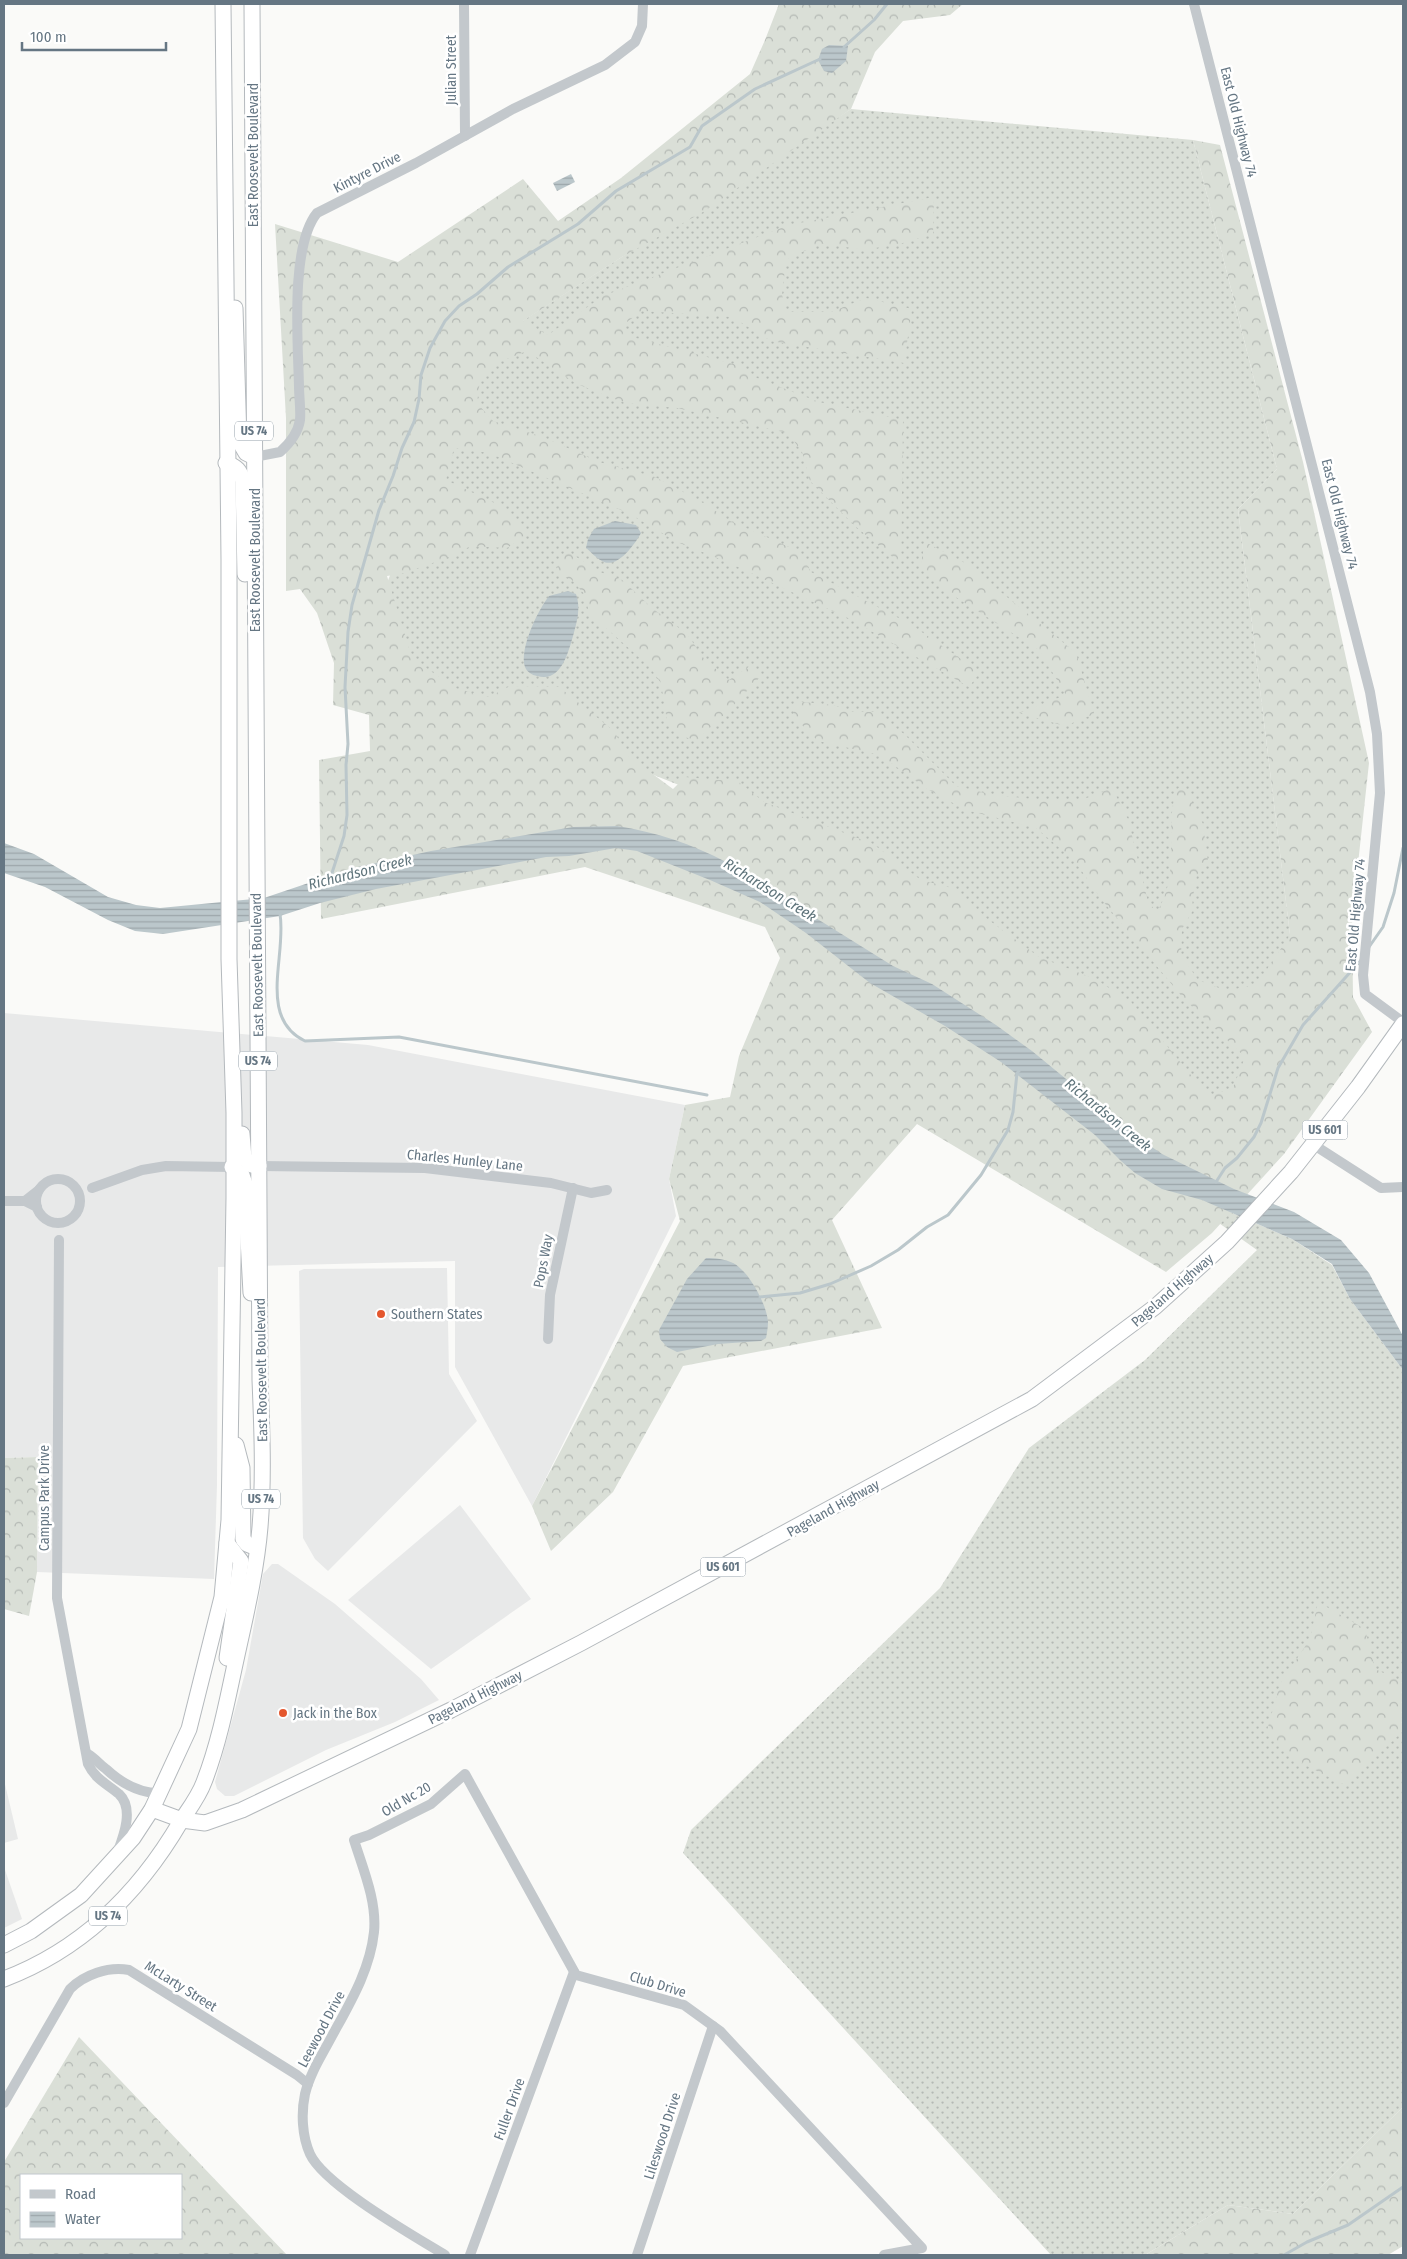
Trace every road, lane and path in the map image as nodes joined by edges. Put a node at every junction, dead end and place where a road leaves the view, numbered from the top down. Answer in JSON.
{"nodes":[{"id":1,"x":223,"y":4,"type":"edge"},
{"id":2,"x":252,"y":4,"type":"edge"},
{"id":3,"x":464,"y":4,"type":"edge"},
{"id":4,"x":643,"y":4,"type":"edge"},
{"id":5,"x":1194,"y":4,"type":"edge"},
{"id":6,"x":465,"y":136,"type":"junction"},
{"id":7,"x":224,"y":254,"type":"junction"},
{"id":8,"x":254,"y":457,"type":"junction"},
{"id":9,"x":226,"y":463,"type":"junction"},
{"id":10,"x":255,"y":662,"type":"junction"},
{"id":11,"x":231,"y":1016,"type":"junction"},
{"id":12,"x":1403,"y":1023,"type":"edge"},
{"id":13,"x":1314,"y":1145,"type":"junction"},
{"id":14,"x":259,"y":1166,"type":"junction"},
{"id":15,"x":232,"y":1167,"type":"junction"},
{"id":16,"x":75,"y":1186,"type":"junction"},
{"id":17,"x":1403,"y":1187,"type":"edge"},
{"id":18,"x":92,"y":1188,"type":"junction"},
{"id":19,"x":573,"y":1188,"type":"junction"},
{"id":20,"x":40,"y":1190,"type":"junction"},
{"id":21,"x":607,"y":1190,"type":"dead end"},
{"id":22,"x":81,"y":1199,"type":"junction"},
{"id":23,"x":4,"y":1201,"type":"edge"},
{"id":24,"x":25,"y":1201,"type":"junction"},
{"id":25,"x":37,"y":1207,"type":"junction"},
{"id":26,"x":52,"y":1222,"type":"junction"},
{"id":27,"x":66,"y":1222,"type":"junction"},
{"id":28,"x":59,"y":1240,"type":"junction"},
{"id":29,"x":260,"y":1339,"type":"junction"},
{"id":30,"x":548,"y":1339,"type":"dead end"},
{"id":31,"x":232,"y":1429,"type":"junction"},
{"id":32,"x":227,"y":1543,"type":"junction"},
{"id":33,"x":257,"y":1548,"type":"junction"},
{"id":34,"x":226,"y":1703,"type":"junction"},
{"id":35,"x":88,"y":1754,"type":"junction"},
{"id":36,"x":159,"y":1793,"type":"junction"},
{"id":37,"x":152,"y":1809,"type":"junction"},
{"id":38,"x":182,"y":1820,"type":"junction"},
{"id":39,"x":354,"y":1840,"type":"joint"},
{"id":40,"x":117,"y":1855,"type":"junction"},
{"id":41,"x":4,"y":1945,"type":"edge"},
{"id":42,"x":574,"y":1972,"type":"junction"},
{"id":43,"x":4,"y":1979,"type":"edge"},
{"id":44,"x":713,"y":2026,"type":"junction"},
{"id":45,"x":308,"y":2084,"type":"junction"},
{"id":46,"x":4,"y":2103,"type":"edge"},
{"id":47,"x":445,"y":2255,"type":"edge"},
{"id":48,"x":470,"y":2255,"type":"edge"},
{"id":49,"x":636,"y":2255,"type":"edge"},
{"id":50,"x":884,"y":2255,"type":"edge"}],
"edges":[{"from":1,"to":7,"type":"highway","name":"East Roosevelt Boulevard","number":"US 74"},
{"from":2,"to":8,"type":"highway","name":"East Roosevelt Boulevard","number":"US 74"},
{"from":3,"to":6,"type":"street","name":"Julian Street"},
{"from":4,"to":6,"type":"street","name":"Kintyre Drive"},
{"from":5,"to":12,"type":"street","name":"East Old Highway 74"},
{"from":6,"to":8,"type":"street","name":"Kintyre Drive"},
{"from":7,"to":8,"type":"highway"},
{"from":7,"to":9,"type":"highway","name":"East Roosevelt Boulevard","number":"US 74"},
{"from":8,"to":10,"type":"highway","name":"East Roosevelt Boulevard","number":"US 74"},
{"from":9,"to":10,"type":"highway"},
{"from":9,"to":11,"type":"highway","name":"East Roosevelt Boulevard","number":"US 74"},
{"from":10,"to":14,"type":"highway","name":"East Roosevelt Boulevard","number":"US 74"},
{"from":11,"to":14,"type":"highway"},
{"from":11,"to":15,"type":"highway","name":"East Roosevelt Boulevard","number":"US 74"},
{"from":12,"to":13,"type":"highway","name":"Pageland Highway","number":"US 601"},
{"from":13,"to":17,"type":"street"},
{"from":13,"to":38,"type":"highway","name":"Pageland Highway","number":"US 601"},
{"from":14,"to":19,"type":"street","name":"Charles Hunley Lane"},
{"from":14,"to":29,"type":"highway","name":"East Roosevelt Boulevard","number":"US 74"},
{"from":15,"to":18,"type":"street"},
{"from":15,"to":29,"type":"highway"},
{"from":15,"to":31,"type":"highway","name":"East Roosevelt Boulevard","number":"US 74"},
{"from":16,"to":18,"type":"street"},
{"from":16,"to":20,"type":"street"},
{"from":16,"to":22,"type":"street"},
{"from":18,"to":22,"type":"street"},
{"from":19,"to":21,"type":"street","name":"Charles Hunley Lane"},
{"from":19,"to":30,"type":"street","name":"Pops Way"},
{"from":20,"to":24,"type":"street"},
{"from":20,"to":25,"type":"street"},
{"from":22,"to":27,"type":"street"},
{"from":23,"to":24,"type":"street"},
{"from":24,"to":25,"type":"street"},
{"from":25,"to":26,"type":"street"},
{"from":26,"to":27,"type":"street"},
{"from":26,"to":28,"type":"street","name":"Campus Park Drive"},
{"from":27,"to":28,"type":"street","name":"Campus Park Drive"},
{"from":28,"to":35,"type":"street","name":"Campus Park Drive"},
{"from":29,"to":33,"type":"highway","name":"East Roosevelt Boulevard","number":"US 74"},
{"from":31,"to":32,"type":"highway","name":"East Roosevelt Boulevard","number":"US 74"},
{"from":31,"to":33,"type":"highway"},
{"from":32,"to":34,"type":"highway"},
{"from":32,"to":36,"type":"highway","name":"East Roosevelt Boulevard","number":"US 74"},
{"from":33,"to":34,"type":"highway","name":"East Roosevelt Boulevard","number":"US 74"},
{"from":34,"to":38,"type":"highway","name":"East Roosevelt Boulevard","number":"US 74"},
{"from":35,"to":36,"type":"street"},
{"from":35,"to":40,"type":"street","name":"Campus Park Drive"},
{"from":36,"to":37,"type":"highway","name":"East Roosevelt Boulevard","number":"US 74"},
{"from":37,"to":38,"type":"highway","name":"Pageland Highway","number":"US 601"},
{"from":37,"to":40,"type":"highway","name":"East Roosevelt Boulevard","number":"US 74"},
{"from":38,"to":43,"type":"highway","name":"East Roosevelt Boulevard","number":"US 74"},
{"from":39,"to":42,"type":"street","name":"Old Nc 20"},
{"from":39,"to":45,"type":"street","name":"Leewood Drive"},
{"from":40,"to":41,"type":"highway","name":"East Roosevelt Boulevard","number":"US 74"},
{"from":42,"to":44,"type":"street","name":"Club Drive"},
{"from":42,"to":48,"type":"street","name":"Fuller Drive"},
{"from":44,"to":49,"type":"street","name":"Lileswood Drive"},
{"from":44,"to":50,"type":"street","name":"Club Drive"},
{"from":45,"to":46,"type":"street","name":"McLarty Street"},
{"from":45,"to":47,"type":"street","name":"Leewood Drive"}]}
